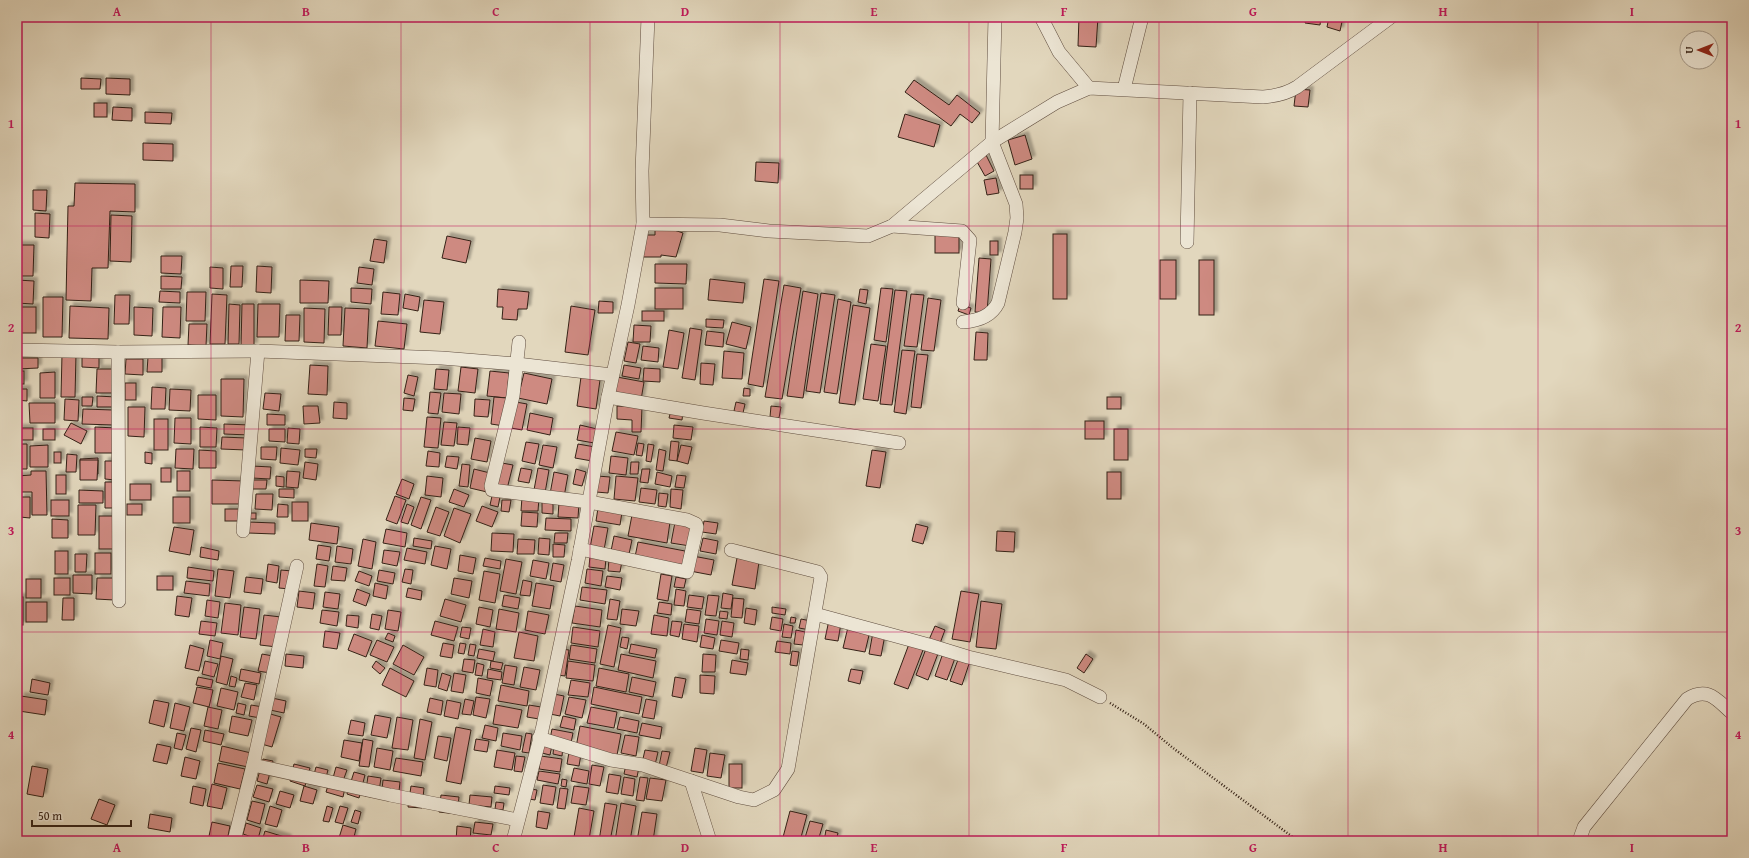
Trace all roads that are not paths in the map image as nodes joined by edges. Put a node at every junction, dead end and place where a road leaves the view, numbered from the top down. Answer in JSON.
{"nodes":[{"id":1,"x":648,"y":17,"type":"edge"},
{"id":2,"x":995,"y":17,"type":"edge"},
{"id":3,"x":1041,"y":17,"type":"edge"},
{"id":4,"x":1142,"y":17,"type":"edge"},
{"id":5,"x":1392,"y":17,"type":"edge"},
{"id":6,"x":1089,"y":88,"type":"junction"},
{"id":7,"x":1124,"y":89,"type":"junction"},
{"id":8,"x":1190,"y":93,"type":"junction"},
{"id":9,"x":992,"y":142,"type":"junction"},
{"id":10,"x":643,"y":224,"type":"junction"},
{"id":11,"x":892,"y":226,"type":"junction"},
{"id":12,"x":1187,"y":242,"type":"dead end"},
{"id":13,"x":962,"y":303,"type":"dead end"},
{"id":14,"x":963,"y":322,"type":"dead end"},
{"id":15,"x":519,"y":342,"type":"dead end"},
{"id":16,"x":17,"y":350,"type":"edge"},
{"id":17,"x":258,"y":351,"type":"junction"},
{"id":18,"x":118,"y":352,"type":"junction"},
{"id":19,"x":517,"y":364,"type":"junction"},
{"id":20,"x":612,"y":374,"type":"junction"},
{"id":21,"x":608,"y":396,"type":"junction"},
{"id":22,"x":899,"y":443,"type":"dead end"},
{"id":23,"x":589,"y":502,"type":"junction"},
{"id":24,"x":244,"y":531,"type":"dead end"},
{"id":25,"x":580,"y":548,"type":"junction"},
{"id":26,"x":731,"y":550,"type":"dead end"},
{"id":27,"x":297,"y":566,"type":"dead end"},
{"id":28,"x":119,"y":601,"type":"dead end"},
{"id":29,"x":815,"y":614,"type":"junction"},
{"id":30,"x":1100,"y":697,"type":"road end"},
{"id":31,"x":1732,"y":713,"type":"edge"},
{"id":32,"x":539,"y":738,"type":"junction"},
{"id":33,"x":253,"y":765,"type":"junction"},
{"id":34,"x":691,"y":781,"type":"junction"},
{"id":35,"x":518,"y":820,"type":"junction"},
{"id":36,"x":234,"y":841,"type":"edge"},
{"id":37,"x":513,"y":841,"type":"edge"},
{"id":38,"x":710,"y":841,"type":"edge"},
{"id":39,"x":1579,"y":841,"type":"edge"}],
"edges":[{"from":1,"to":10,"type":"street"},
{"from":2,"to":9,"type":"street"},
{"from":3,"to":6,"type":"street"},
{"from":4,"to":7,"type":"street"},
{"from":5,"to":8,"type":"street"},
{"from":6,"to":7,"type":"street"},
{"from":6,"to":9,"type":"street"},
{"from":7,"to":8,"type":"street"},
{"from":8,"to":12,"type":"street"},
{"from":9,"to":11,"type":"street"},
{"from":9,"to":14,"type":"street"},
{"from":10,"to":11,"type":"street"},
{"from":10,"to":20,"type":"street"},
{"from":11,"to":13,"type":"street"},
{"from":15,"to":19,"type":"street"},
{"from":16,"to":18,"type":"street"},
{"from":17,"to":18,"type":"street"},
{"from":17,"to":19,"type":"street"},
{"from":17,"to":24,"type":"street"},
{"from":18,"to":28,"type":"street"},
{"from":19,"to":20,"type":"street"},
{"from":19,"to":23,"type":"street"},
{"from":20,"to":21,"type":"street"},
{"from":21,"to":22,"type":"street"},
{"from":21,"to":23,"type":"street"},
{"from":23,"to":25,"type":"street"},
{"from":23,"to":25,"type":"street"},
{"from":25,"to":32,"type":"street"},
{"from":26,"to":29,"type":"street"},
{"from":27,"to":33,"type":"street"},
{"from":29,"to":30,"type":"street"},
{"from":29,"to":34,"type":"street"},
{"from":31,"to":39,"type":"street"},
{"from":32,"to":34,"type":"street"},
{"from":32,"to":35,"type":"street"},
{"from":33,"to":35,"type":"street"},
{"from":33,"to":36,"type":"street"},
{"from":34,"to":38,"type":"street"},
{"from":35,"to":37,"type":"street"}]}
